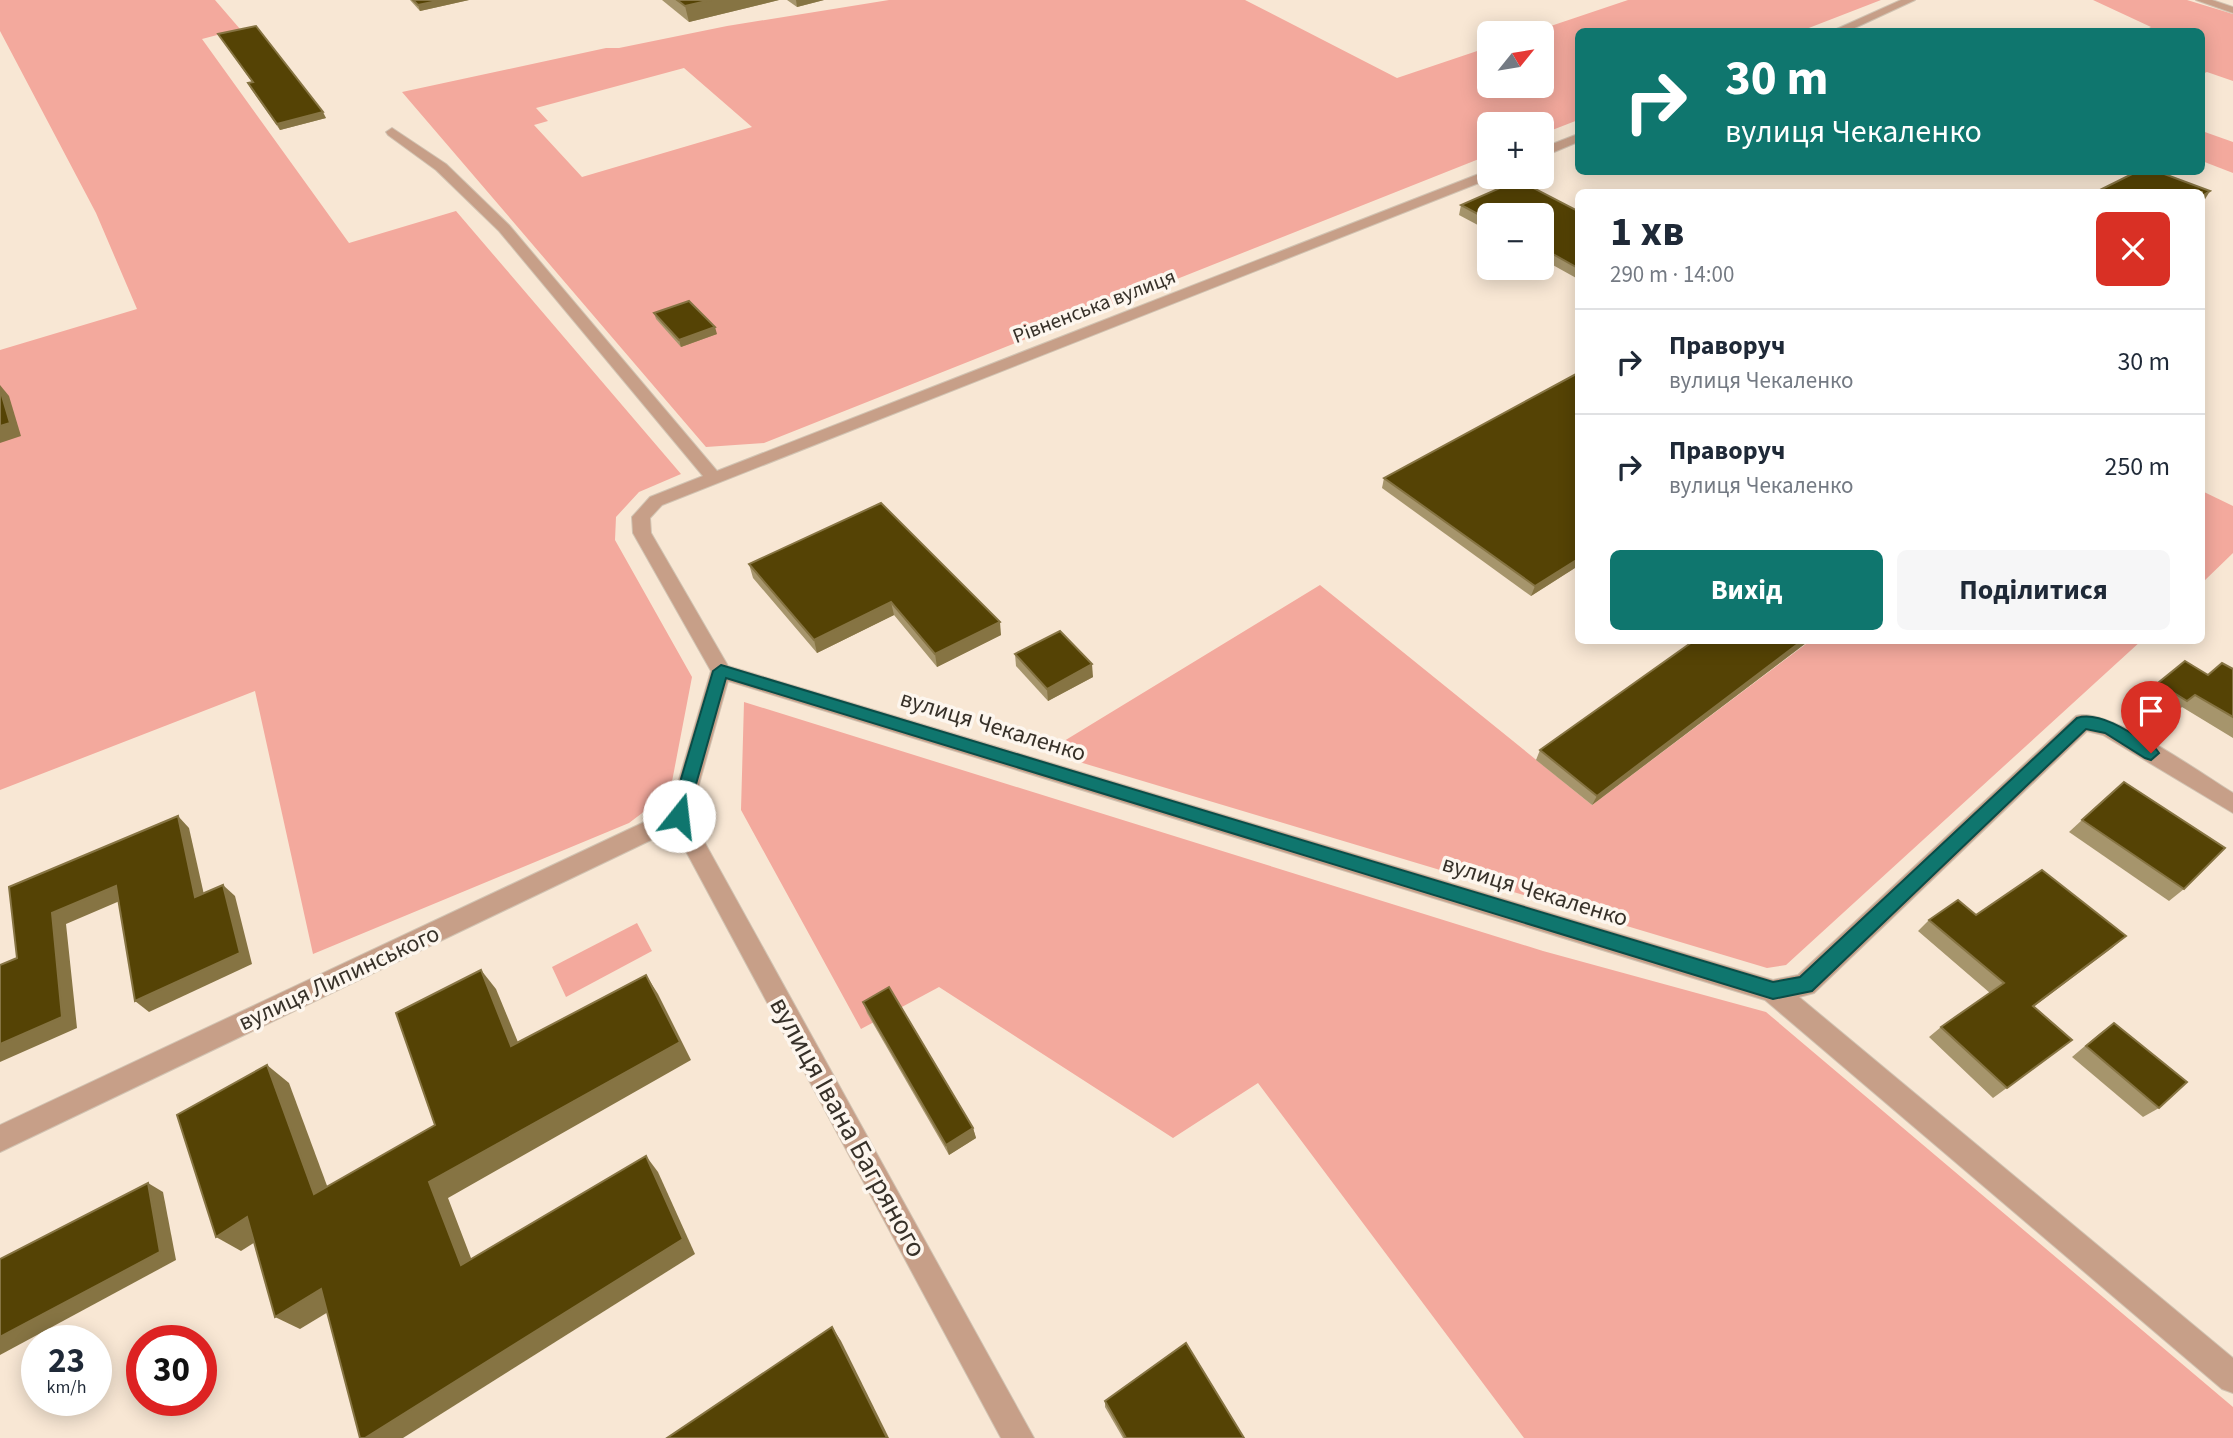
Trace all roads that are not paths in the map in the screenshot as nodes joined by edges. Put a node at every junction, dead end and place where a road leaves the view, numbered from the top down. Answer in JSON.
{"nodes":[{"id":1,"x":1910,"y":0,"type":"edge"},
{"id":2,"x":2201,"y":0,"type":"edge"},
{"id":3,"x":2233,"y":9,"type":"edge"},
{"id":4,"x":1844,"y":28,"type":"edge"},
{"id":5,"x":392,"y":132,"type":"dead end"},
{"id":6,"x":1575,"y":139,"type":"edge"},
{"id":7,"x":1554,"y":148,"type":"edge"},
{"id":8,"x":1477,"y":179,"type":"edge"},
{"id":9,"x":713,"y":477,"type":"junction"},
{"id":10,"x":721,"y":671,"type":"junction"},
{"id":11,"x":2233,"y":804,"type":"edge"},
{"id":12,"x":679,"y":816,"type":"junction"},
{"id":13,"x":1773,"y":991,"type":"junction"},
{"id":14,"x":0,"y":1139,"type":"edge"},
{"id":15,"x":2233,"y":1378,"type":"edge"},
{"id":16,"x":1018,"y":1438,"type":"edge"}],
"edges":[{"from":1,"to":4,"type":"street"},
{"from":2,"to":3,"type":"street"},
{"from":5,"to":9,"type":"street"},
{"from":6,"to":7,"type":"street"},
{"from":8,"to":9,"type":"street","name":"Рівненська вулиця"},
{"from":9,"to":10,"type":"street","name":"Рівненська вулиця"},
{"from":10,"to":12,"type":"street"},
{"from":10,"to":13,"type":"street","name":"вулиця Чекаленко"},
{"from":11,"to":13,"type":"street","name":"вулиця Чекаленко"},
{"from":12,"to":14,"type":"street","name":"вулиця Липинського"},
{"from":12,"to":16,"type":"street","name":"вулиця Івана Багряного"},
{"from":13,"to":15,"type":"street"}]}
